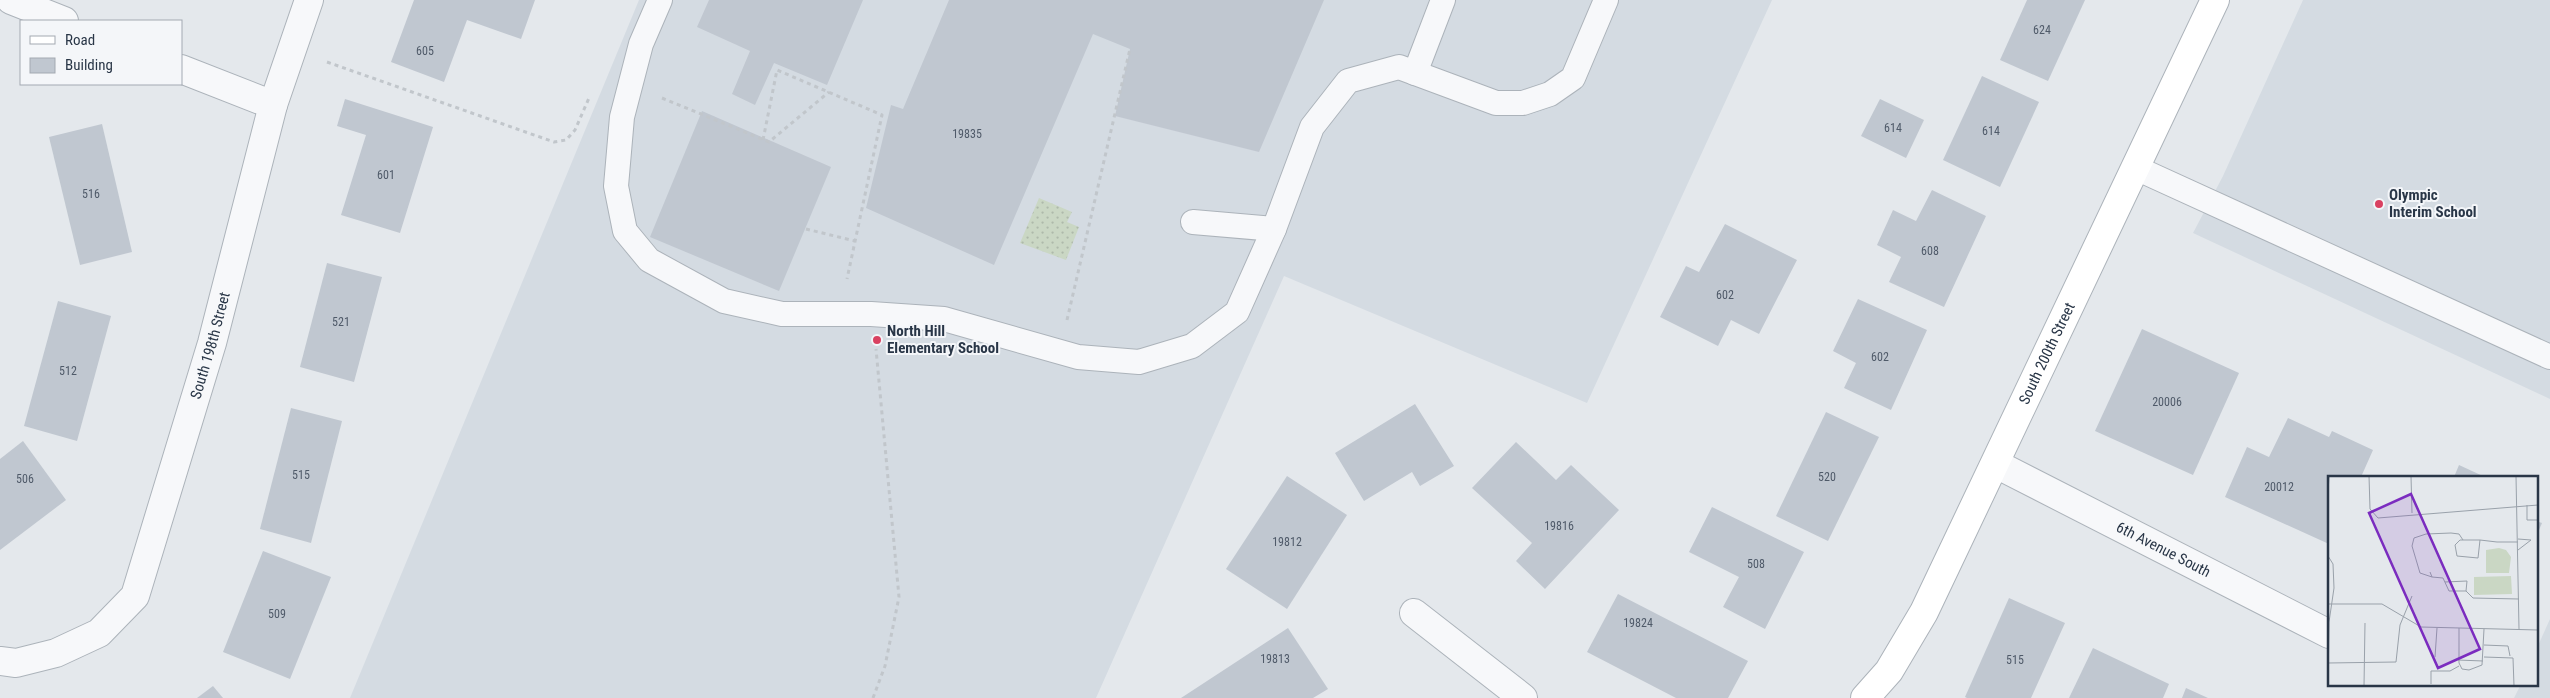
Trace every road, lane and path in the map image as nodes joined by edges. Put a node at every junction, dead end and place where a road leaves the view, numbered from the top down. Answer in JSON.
{"nodes":[{"id":1,"x":11,"y":0,"type":"edge"},
{"id":2,"x":309,"y":0,"type":"edge"},
{"id":3,"x":660,"y":0,"type":"edge"},
{"id":4,"x":1443,"y":0,"type":"edge"},
{"id":5,"x":1606,"y":0,"type":"edge"},
{"id":6,"x":2214,"y":0,"type":"edge"},
{"id":7,"x":61,"y":20,"type":"edge"},
{"id":8,"x":291,"y":49,"type":"junction"},
{"id":9,"x":1130,"y":49,"type":"dead end"},
{"id":10,"x":182,"y":68,"type":"edge"},
{"id":11,"x":1415,"y":73,"type":"junction"},
{"id":12,"x":630,"y":84,"type":"junction"},
{"id":13,"x":829,"y":92,"type":"junction"},
{"id":14,"x":273,"y":105,"type":"junction"},
{"id":15,"x":763,"y":140,"type":"junction"},
{"id":16,"x":2136,"y":168,"type":"junction"},
{"id":17,"x":1193,"y":222,"type":"dead end"},
{"id":18,"x":806,"y":229,"type":"dead end"},
{"id":19,"x":1274,"y":229,"type":"junction"},
{"id":20,"x":855,"y":241,"type":"junction"},
{"id":21,"x":840,"y":314,"type":"junction"},
{"id":22,"x":871,"y":314,"type":"junction"},
{"id":23,"x":1060,"y":352,"type":"junction"},
{"id":24,"x":2550,"y":357,"type":"edge"},
{"id":25,"x":1996,"y":464,"type":"junction"},
{"id":26,"x":1414,"y":613,"type":"dead end"},
{"id":27,"x":2328,"y":633,"type":"edge"},
{"id":28,"x":0,"y":662,"type":"edge"},
{"id":29,"x":873,"y":698,"type":"edge"},
{"id":30,"x":1523,"y":698,"type":"edge"},
{"id":31,"x":1865,"y":698,"type":"edge"}],
"edges":[{"from":1,"to":7,"type":"street"},
{"from":2,"to":8,"type":"street","name":"South 198th Street"},
{"from":3,"to":12,"type":"lane"},
{"from":4,"to":11,"type":"lane"},
{"from":5,"to":11,"type":"lane"},
{"from":6,"to":16,"type":"street","name":"South 200th Street"},
{"from":8,"to":12,"type":"path"},
{"from":8,"to":14,"type":"street","name":"South 198th Street"},
{"from":9,"to":23,"type":"path"},
{"from":10,"to":14,"type":"street"},
{"from":11,"to":19,"type":"lane"},
{"from":12,"to":15,"type":"path"},
{"from":12,"to":21,"type":"lane"},
{"from":13,"to":15,"type":"path"},
{"from":13,"to":15,"type":"path"},
{"from":13,"to":20,"type":"path"},
{"from":14,"to":28,"type":"street","name":"South 198th Street"},
{"from":16,"to":24,"type":"lane"},
{"from":16,"to":25,"type":"street","name":"South 200th Street"},
{"from":17,"to":19,"type":"lane"},
{"from":18,"to":20,"type":"path"},
{"from":19,"to":23,"type":"lane"},
{"from":20,"to":21,"type":"path"},
{"from":21,"to":22,"type":"lane"},
{"from":22,"to":23,"type":"lane"},
{"from":22,"to":29,"type":"path"},
{"from":25,"to":27,"type":"street","name":"6th Avenue South"},
{"from":25,"to":31,"type":"street","name":"South 200th Street"},
{"from":26,"to":30,"type":"street"}]}
